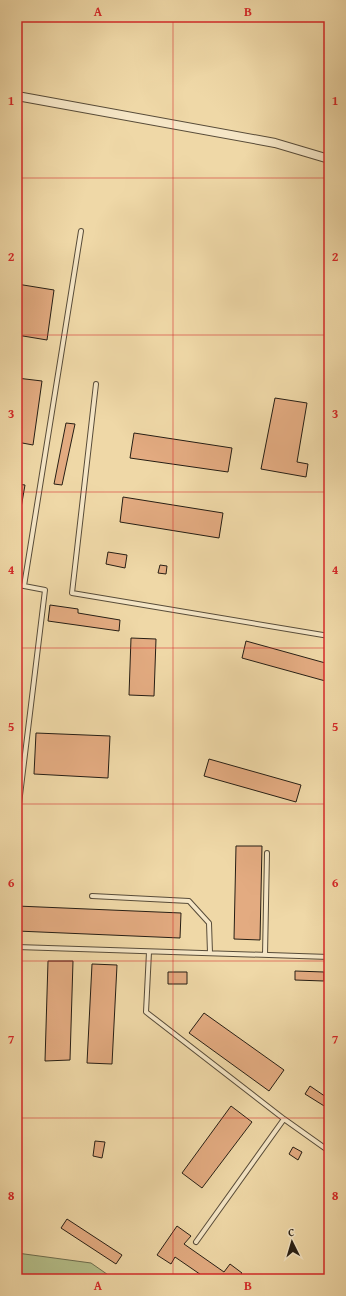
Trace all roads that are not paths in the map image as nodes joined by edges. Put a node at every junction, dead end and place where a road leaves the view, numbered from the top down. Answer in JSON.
{"nodes":[{"id":1,"x":17,"y":96,"type":"edge"},
{"id":2,"x":329,"y":159,"type":"edge"},
{"id":3,"x":81,"y":231,"type":"dead end"},
{"id":4,"x":96,"y":384,"type":"dead end"},
{"id":5,"x":17,"y":585,"type":"edge"},
{"id":6,"x":24,"y":586,"type":"junction"},
{"id":7,"x":329,"y":636,"type":"edge"},
{"id":8,"x":17,"y":820,"type":"edge"},
{"id":9,"x":267,"y":853,"type":"dead end"},
{"id":10,"x":92,"y":896,"type":"dead end"},
{"id":11,"x":17,"y":948,"type":"edge"},
{"id":12,"x":149,"y":952,"type":"junction"},
{"id":13,"x":210,"y":953,"type":"junction"},
{"id":14,"x":265,"y":955,"type":"junction"},
{"id":15,"x":329,"y":956,"type":"edge"},
{"id":16,"x":284,"y":1119,"type":"junction"},
{"id":17,"x":329,"y":1151,"type":"edge"},
{"id":18,"x":196,"y":1242,"type":"dead end"}],
"edges":[{"from":1,"to":2,"type":"street"},
{"from":3,"to":6,"type":"lane"},
{"from":4,"to":7,"type":"lane"},
{"from":5,"to":6,"type":"lane"},
{"from":6,"to":8,"type":"lane"},
{"from":9,"to":14,"type":"lane"},
{"from":10,"to":13,"type":"lane"},
{"from":11,"to":12,"type":"lane"},
{"from":12,"to":13,"type":"lane"},
{"from":12,"to":16,"type":"lane"},
{"from":13,"to":14,"type":"lane"},
{"from":14,"to":15,"type":"lane"},
{"from":16,"to":17,"type":"lane"},
{"from":16,"to":18,"type":"lane"}]}
